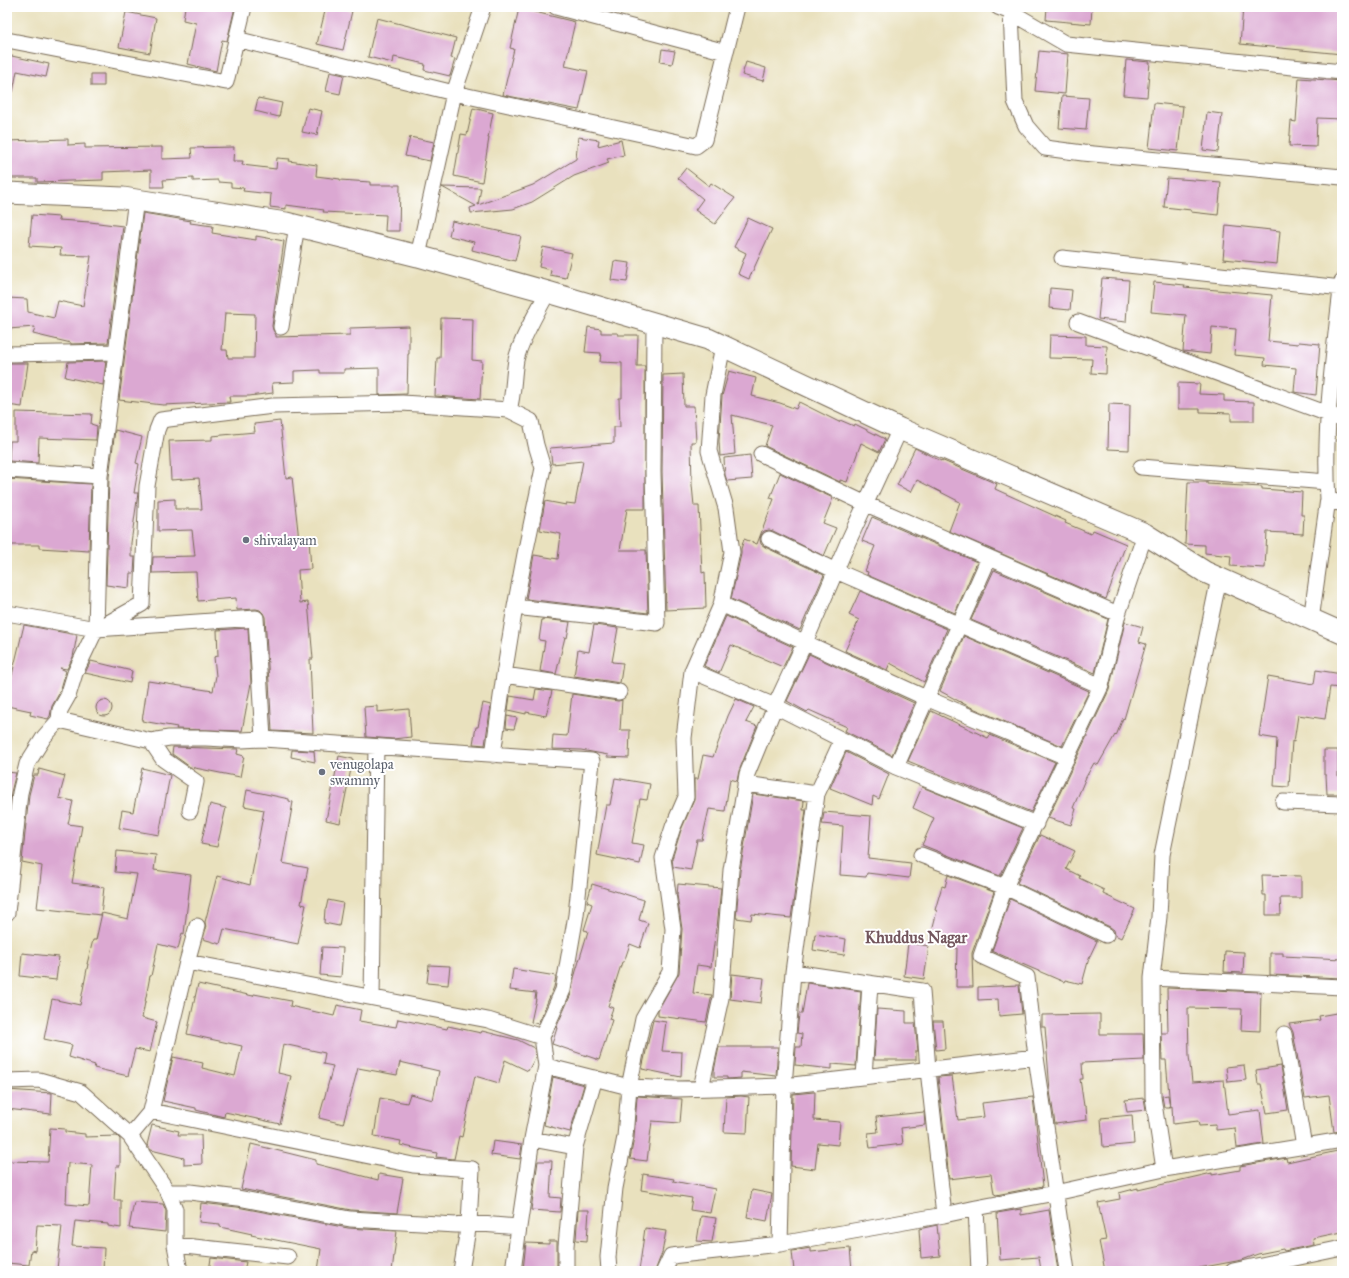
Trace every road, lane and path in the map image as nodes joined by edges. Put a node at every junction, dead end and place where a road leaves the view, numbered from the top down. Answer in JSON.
{"nodes":[{"id":1,"x":244,"y":7,"type":"edge"},
{"id":2,"x":483,"y":7,"type":"edge"},
{"id":3,"x":556,"y":7,"type":"edge"},
{"id":4,"x":737,"y":7,"type":"edge"},
{"id":5,"x":1004,"y":10,"type":"edge"},
{"id":6,"x":236,"y":39,"type":"junction"},
{"id":7,"x":7,"y":40,"type":"edge"},
{"id":8,"x":726,"y":52,"type":"junction"},
{"id":9,"x":1342,"y":72,"type":"edge"},
{"id":10,"x":454,"y":94,"type":"junction"},
{"id":11,"x":1342,"y":177,"type":"edge"},
{"id":12,"x":7,"y":193,"type":"edge"},
{"id":13,"x":136,"y":199,"type":"junction"},
{"id":14,"x":297,"y":226,"type":"junction"},
{"id":15,"x":418,"y":256,"type":"junction"},
{"id":16,"x":1062,"y":258,"type":"dead end"},
{"id":17,"x":1342,"y":285,"type":"edge"},
{"id":18,"x":548,"y":292,"type":"junction"},
{"id":19,"x":1078,"y":322,"type":"dead end"},
{"id":20,"x":654,"y":323,"type":"junction"},
{"id":21,"x":281,"y":327,"type":"dead end"},
{"id":22,"x":723,"y":346,"type":"junction"},
{"id":23,"x":115,"y":352,"type":"junction"},
{"id":24,"x":7,"y":354,"type":"edge"},
{"id":25,"x":509,"y":410,"type":"junction"},
{"id":26,"x":1335,"y":416,"type":"edge"},
{"id":27,"x":900,"y":429,"type":"junction"},
{"id":28,"x":761,"y":454,"type":"dead end"},
{"id":29,"x":1140,"y":466,"type":"dead end"},
{"id":30,"x":7,"y":470,"type":"edge"},
{"id":31,"x":100,"y":476,"type":"junction"},
{"id":32,"x":1327,"y":482,"type":"junction"},
{"id":33,"x":1328,"y":499,"type":"junction"},
{"id":34,"x":866,"y":504,"type":"junction"},
{"id":35,"x":1342,"y":504,"type":"edge"},
{"id":36,"x":1145,"y":534,"type":"junction"},
{"id":37,"x":769,"y":540,"type":"dead end"},
{"id":38,"x":989,"y":558,"type":"junction"},
{"id":39,"x":836,"y":571,"type":"junction"},
{"id":40,"x":1219,"y":578,"type":"junction"},
{"id":41,"x":721,"y":604,"type":"junction"},
{"id":42,"x":515,"y":608,"type":"junction"},
{"id":43,"x":7,"y":613,"type":"edge"},
{"id":44,"x":1118,"y":614,"type":"junction"},
{"id":45,"x":1311,"y":620,"type":"junction"},
{"id":46,"x":960,"y":626,"type":"junction"},
{"id":47,"x":96,"y":629,"type":"junction"},
{"id":48,"x":1342,"y":633,"type":"edge"},
{"id":49,"x":804,"y":643,"type":"junction"},
{"id":50,"x":692,"y":671,"type":"junction"},
{"id":51,"x":504,"y":674,"type":"junction"},
{"id":52,"x":1101,"y":686,"type":"junction"},
{"id":53,"x":619,"y":692,"type":"dead end"},
{"id":54,"x":926,"y":698,"type":"junction"},
{"id":55,"x":775,"y":706,"type":"junction"},
{"id":56,"x":59,"y":720,"type":"junction"},
{"id":57,"x":263,"y":739,"type":"junction"},
{"id":58,"x":842,"y":740,"type":"junction"},
{"id":59,"x":151,"y":741,"type":"junction"},
{"id":60,"x":376,"y":747,"type":"junction"},
{"id":61,"x":493,"y":755,"type":"junction"},
{"id":62,"x":1066,"y":757,"type":"junction"},
{"id":63,"x":896,"y":767,"type":"junction"},
{"id":64,"x":745,"y":784,"type":"junction"},
{"id":65,"x":817,"y":794,"type":"junction"},
{"id":66,"x":1283,"y":802,"type":"dead end"},
{"id":67,"x":1342,"y":804,"type":"edge"},
{"id":68,"x":190,"y":811,"type":"dead end"},
{"id":69,"x":1036,"y":824,"type":"junction"},
{"id":70,"x":921,"y":855,"type":"dead end"},
{"id":71,"x":1005,"y":887,"type":"junction"},
{"id":72,"x":7,"y":913,"type":"edge"},
{"id":73,"x":197,"y":926,"type":"dead end"},
{"id":74,"x":1106,"y":935,"type":"dead end"},
{"id":75,"x":187,"y":962,"type":"junction"},
{"id":76,"x":793,"y":972,"type":"junction"},
{"id":77,"x":1152,"y":978,"type":"junction"},
{"id":78,"x":870,"y":984,"type":"junction"},
{"id":79,"x":1342,"y":987,"type":"edge"},
{"id":80,"x":372,"y":997,"type":"junction"},
{"id":81,"x":1284,"y":1034,"type":"dead end"},
{"id":82,"x":542,"y":1037,"type":"junction"},
{"id":83,"x":1036,"y":1057,"type":"junction"},
{"id":84,"x":546,"y":1066,"type":"junction"},
{"id":85,"x":928,"y":1070,"type":"junction"},
{"id":86,"x":864,"y":1077,"type":"junction"},
{"id":87,"x":595,"y":1078,"type":"junction"},
{"id":88,"x":7,"y":1081,"type":"edge"},
{"id":89,"x":784,"y":1086,"type":"junction"},
{"id":90,"x":629,"y":1087,"type":"junction"},
{"id":91,"x":700,"y":1088,"type":"junction"},
{"id":92,"x":152,"y":1111,"type":"junction"},
{"id":93,"x":130,"y":1136,"type":"junction"},
{"id":94,"x":532,"y":1139,"type":"junction"},
{"id":95,"x":1342,"y":1140,"type":"edge"},
{"id":96,"x":1304,"y":1146,"type":"junction"},
{"id":97,"x":575,"y":1147,"type":"junction"},
{"id":98,"x":1164,"y":1169,"type":"junction"},
{"id":99,"x":168,"y":1192,"type":"junction"},
{"id":100,"x":1055,"y":1193,"type":"junction"},
{"id":101,"x":976,"y":1208,"type":"junction"},
{"id":102,"x":944,"y":1215,"type":"junction"},
{"id":103,"x":469,"y":1223,"type":"junction"},
{"id":104,"x":519,"y":1227,"type":"junction"},
{"id":105,"x":780,"y":1244,"type":"junction"},
{"id":106,"x":175,"y":1245,"type":"junction"},
{"id":107,"x":1342,"y":1248,"type":"edge"},
{"id":108,"x":288,"y":1257,"type":"dead end"},
{"id":109,"x":180,"y":1271,"type":"edge"},
{"id":110,"x":462,"y":1271,"type":"edge"},
{"id":111,"x":513,"y":1271,"type":"edge"},
{"id":112,"x":566,"y":1271,"type":"edge"},
{"id":113,"x":609,"y":1271,"type":"edge"},
{"id":114,"x":664,"y":1271,"type":"edge"},
{"id":115,"x":979,"y":1271,"type":"edge"},
{"id":116,"x":1067,"y":1271,"type":"edge"},
{"id":117,"x":1233,"y":1271,"type":"edge"}],
"edges":[{"from":1,"to":6,"type":"street"},
{"from":2,"to":10,"type":"street"},
{"from":3,"to":8,"type":"street"},
{"from":4,"to":8,"type":"street"},
{"from":5,"to":9,"type":"street"},
{"from":5,"to":11,"type":"street"},
{"from":6,"to":7,"type":"street"},
{"from":6,"to":10,"type":"street"},
{"from":8,"to":10,"type":"street"},
{"from":10,"to":15,"type":"street"},
{"from":12,"to":13,"type":"main road"},
{"from":13,"to":14,"type":"main road"},
{"from":13,"to":23,"type":"street"},
{"from":14,"to":15,"type":"main road"},
{"from":14,"to":21,"type":"street"},
{"from":15,"to":18,"type":"main road"},
{"from":16,"to":17,"type":"street"},
{"from":17,"to":26,"type":"street"},
{"from":18,"to":20,"type":"main road"},
{"from":18,"to":25,"type":"street"},
{"from":19,"to":26,"type":"street"},
{"from":20,"to":22,"type":"main road"},
{"from":20,"to":42,"type":"street"},
{"from":22,"to":27,"type":"main road"},
{"from":22,"to":41,"type":"street"},
{"from":23,"to":24,"type":"street"},
{"from":23,"to":31,"type":"street"},
{"from":25,"to":42,"type":"street"},
{"from":25,"to":47,"type":"street"},
{"from":26,"to":32,"type":"street"},
{"from":27,"to":34,"type":"street"},
{"from":27,"to":36,"type":"main road"},
{"from":28,"to":34,"type":"street"},
{"from":29,"to":32,"type":"street"},
{"from":30,"to":31,"type":"street"},
{"from":31,"to":47,"type":"street"},
{"from":32,"to":33,"type":"street"},
{"from":33,"to":35,"type":"street"},
{"from":33,"to":45,"type":"street"},
{"from":34,"to":38,"type":"street"},
{"from":34,"to":39,"type":"street"},
{"from":36,"to":40,"type":"main road"},
{"from":36,"to":44,"type":"street"},
{"from":37,"to":39,"type":"street"},
{"from":38,"to":44,"type":"street"},
{"from":38,"to":46,"type":"street"},
{"from":39,"to":46,"type":"street"},
{"from":39,"to":49,"type":"street"},
{"from":40,"to":45,"type":"main road"},
{"from":40,"to":77,"type":"street"},
{"from":41,"to":49,"type":"street"},
{"from":41,"to":50,"type":"street"},
{"from":42,"to":51,"type":"street"},
{"from":43,"to":47,"type":"street"},
{"from":44,"to":52,"type":"street"},
{"from":45,"to":48,"type":"main road"},
{"from":46,"to":52,"type":"street"},
{"from":46,"to":54,"type":"street"},
{"from":47,"to":56,"type":"street"},
{"from":47,"to":57,"type":"street"},
{"from":49,"to":54,"type":"street"},
{"from":49,"to":55,"type":"street"},
{"from":50,"to":55,"type":"street"},
{"from":50,"to":90,"type":"street"},
{"from":51,"to":53,"type":"street"},
{"from":51,"to":61,"type":"street"},
{"from":52,"to":62,"type":"street"},
{"from":54,"to":62,"type":"street"},
{"from":54,"to":63,"type":"street"},
{"from":55,"to":58,"type":"street"},
{"from":55,"to":64,"type":"street"},
{"from":56,"to":59,"type":"street"},
{"from":56,"to":72,"type":"street"},
{"from":57,"to":59,"type":"street"},
{"from":57,"to":60,"type":"street"},
{"from":58,"to":63,"type":"street"},
{"from":58,"to":65,"type":"street"},
{"from":59,"to":68,"type":"street"},
{"from":60,"to":61,"type":"street"},
{"from":60,"to":80,"type":"street"},
{"from":61,"to":82,"type":"street"},
{"from":62,"to":69,"type":"street"},
{"from":63,"to":69,"type":"street"},
{"from":64,"to":65,"type":"street"},
{"from":64,"to":91,"type":"street"},
{"from":65,"to":76,"type":"street"},
{"from":66,"to":67,"type":"street"},
{"from":69,"to":71,"type":"street"},
{"from":70,"to":71,"type":"street"},
{"from":71,"to":74,"type":"street"},
{"from":71,"to":83,"type":"street"},
{"from":73,"to":75,"type":"street"},
{"from":75,"to":80,"type":"street"},
{"from":75,"to":92,"type":"street"},
{"from":76,"to":78,"type":"street"},
{"from":76,"to":89,"type":"street"},
{"from":77,"to":79,"type":"street"},
{"from":77,"to":98,"type":"street"},
{"from":78,"to":85,"type":"street"},
{"from":78,"to":86,"type":"street"},
{"from":80,"to":82,"type":"street"},
{"from":81,"to":96,"type":"street"},
{"from":82,"to":84,"type":"street"},
{"from":83,"to":85,"type":"street"},
{"from":83,"to":100,"type":"street"},
{"from":84,"to":87,"type":"street"},
{"from":84,"to":94,"type":"street"},
{"from":85,"to":86,"type":"street"},
{"from":85,"to":102,"type":"street"},
{"from":86,"to":89,"type":"street"},
{"from":87,"to":90,"type":"street"},
{"from":87,"to":97,"type":"street"},
{"from":88,"to":93,"type":"street"},
{"from":89,"to":91,"type":"street"},
{"from":89,"to":105,"type":"street"},
{"from":90,"to":91,"type":"street"},
{"from":90,"to":113,"type":"street"},
{"from":92,"to":93,"type":"street"},
{"from":92,"to":103,"type":"street"},
{"from":93,"to":99,"type":"street"},
{"from":94,"to":97,"type":"street"},
{"from":94,"to":104,"type":"street"},
{"from":95,"to":96,"type":"street"},
{"from":96,"to":98,"type":"street"},
{"from":97,"to":112,"type":"street"},
{"from":98,"to":100,"type":"street"},
{"from":99,"to":103,"type":"street"},
{"from":99,"to":106,"type":"street"},
{"from":100,"to":101,"type":"street"},
{"from":100,"to":116,"type":"street"},
{"from":101,"to":102,"type":"street"},
{"from":101,"to":115,"type":"street"},
{"from":102,"to":105,"type":"street"},
{"from":103,"to":104,"type":"street"},
{"from":103,"to":110,"type":"street"},
{"from":104,"to":111,"type":"street"},
{"from":105,"to":114,"type":"street"},
{"from":106,"to":108,"type":"street"},
{"from":106,"to":109,"type":"street"},
{"from":107,"to":117,"type":"street"}]}
